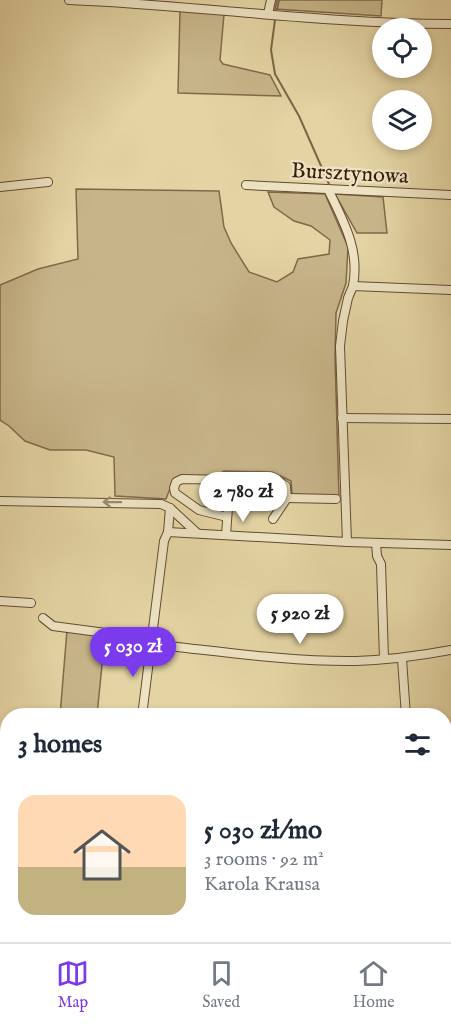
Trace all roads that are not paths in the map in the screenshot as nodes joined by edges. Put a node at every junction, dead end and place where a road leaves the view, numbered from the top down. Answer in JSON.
{"nodes":[{"id":1,"x":69,"y":0,"type":"edge"},
{"id":2,"x":271,"y":0,"type":"edge"},
{"id":3,"x":268,"y":14,"type":"junction"},
{"id":4,"x":451,"y":24,"type":"edge"},
{"id":5,"x":48,"y":182,"type":"dead end"},
{"id":6,"x":246,"y":185,"type":"dead end"},
{"id":7,"x":0,"y":187,"type":"edge"},
{"id":8,"x":328,"y":189,"type":"junction"},
{"id":9,"x":451,"y":195,"type":"edge"},
{"id":10,"x":353,"y":286,"type":"junction"},
{"id":11,"x":451,"y":290,"type":"edge"},
{"id":12,"x":342,"y":418,"type":"junction"},
{"id":13,"x":451,"y":419,"type":"edge"},
{"id":14,"x":230,"y":480,"type":"junction"},
{"id":15,"x":287,"y":498,"type":"junction"},
{"id":16,"x":336,"y":499,"type":"dead end"},
{"id":17,"x":228,"y":500,"type":"junction"},
{"id":18,"x":267,"y":500,"type":"dead end"},
{"id":19,"x":0,"y":501,"type":"edge"},
{"id":20,"x":170,"y":508,"type":"junction"},
{"id":21,"x":227,"y":517,"type":"junction"},
{"id":22,"x":273,"y":519,"type":"dead end"},
{"id":23,"x":168,"y":532,"type":"junction"},
{"id":24,"x":198,"y":534,"type":"junction"},
{"id":25,"x":226,"y":535,"type":"junction"},
{"id":26,"x":347,"y":542,"type":"junction"},
{"id":27,"x":376,"y":543,"type":"junction"},
{"id":28,"x":451,"y":546,"type":"edge"},
{"id":29,"x":0,"y":601,"type":"edge"},
{"id":30,"x":31,"y":603,"type":"dead end"},
{"id":31,"x":44,"y":618,"type":"dead end"},
{"id":32,"x":151,"y":641,"type":"junction"},
{"id":33,"x":451,"y":650,"type":"edge"},
{"id":34,"x":402,"y":658,"type":"junction"},
{"id":35,"x":384,"y":660,"type":"junction"},
{"id":36,"x":143,"y":708,"type":"edge"},
{"id":37,"x":405,"y":708,"type":"edge"}],
"edges":[{"from":1,"to":3,"type":"street"},
{"from":2,"to":3,"type":"street"},
{"from":3,"to":4,"type":"street"},
{"from":5,"to":7,"type":"street"},
{"from":6,"to":8,"type":"street","name":"Bursztynowa"},
{"from":8,"to":9,"type":"street","name":"Bursztynowa"},
{"from":8,"to":10,"type":"street"},
{"from":10,"to":11,"type":"street"},
{"from":10,"to":12,"type":"street"},
{"from":12,"to":13,"type":"street"},
{"from":12,"to":26,"type":"street"},
{"from":14,"to":15,"type":"street"},
{"from":14,"to":17,"type":"street"},
{"from":14,"to":21,"type":"street"},
{"from":15,"to":16,"type":"street"},
{"from":15,"to":22,"type":"street"},
{"from":17,"to":18,"type":"street"},
{"from":17,"to":21,"type":"street"},
{"from":20,"to":19,"type":"street","one_way":true},
{"from":20,"to":23,"type":"street"},
{"from":20,"to":24,"type":"street"},
{"from":21,"to":25,"type":"street"},
{"from":23,"to":24,"type":"street"},
{"from":23,"to":32,"type":"street"},
{"from":24,"to":25,"type":"street"},
{"from":25,"to":26,"type":"street"},
{"from":26,"to":27,"type":"street"},
{"from":27,"to":28,"type":"street"},
{"from":27,"to":35,"type":"street"},
{"from":29,"to":30,"type":"street"},
{"from":31,"to":32,"type":"street"},
{"from":32,"to":35,"type":"street"},
{"from":32,"to":36,"type":"street"},
{"from":33,"to":34,"type":"street"},
{"from":34,"to":35,"type":"street"},
{"from":34,"to":37,"type":"street"}]}
